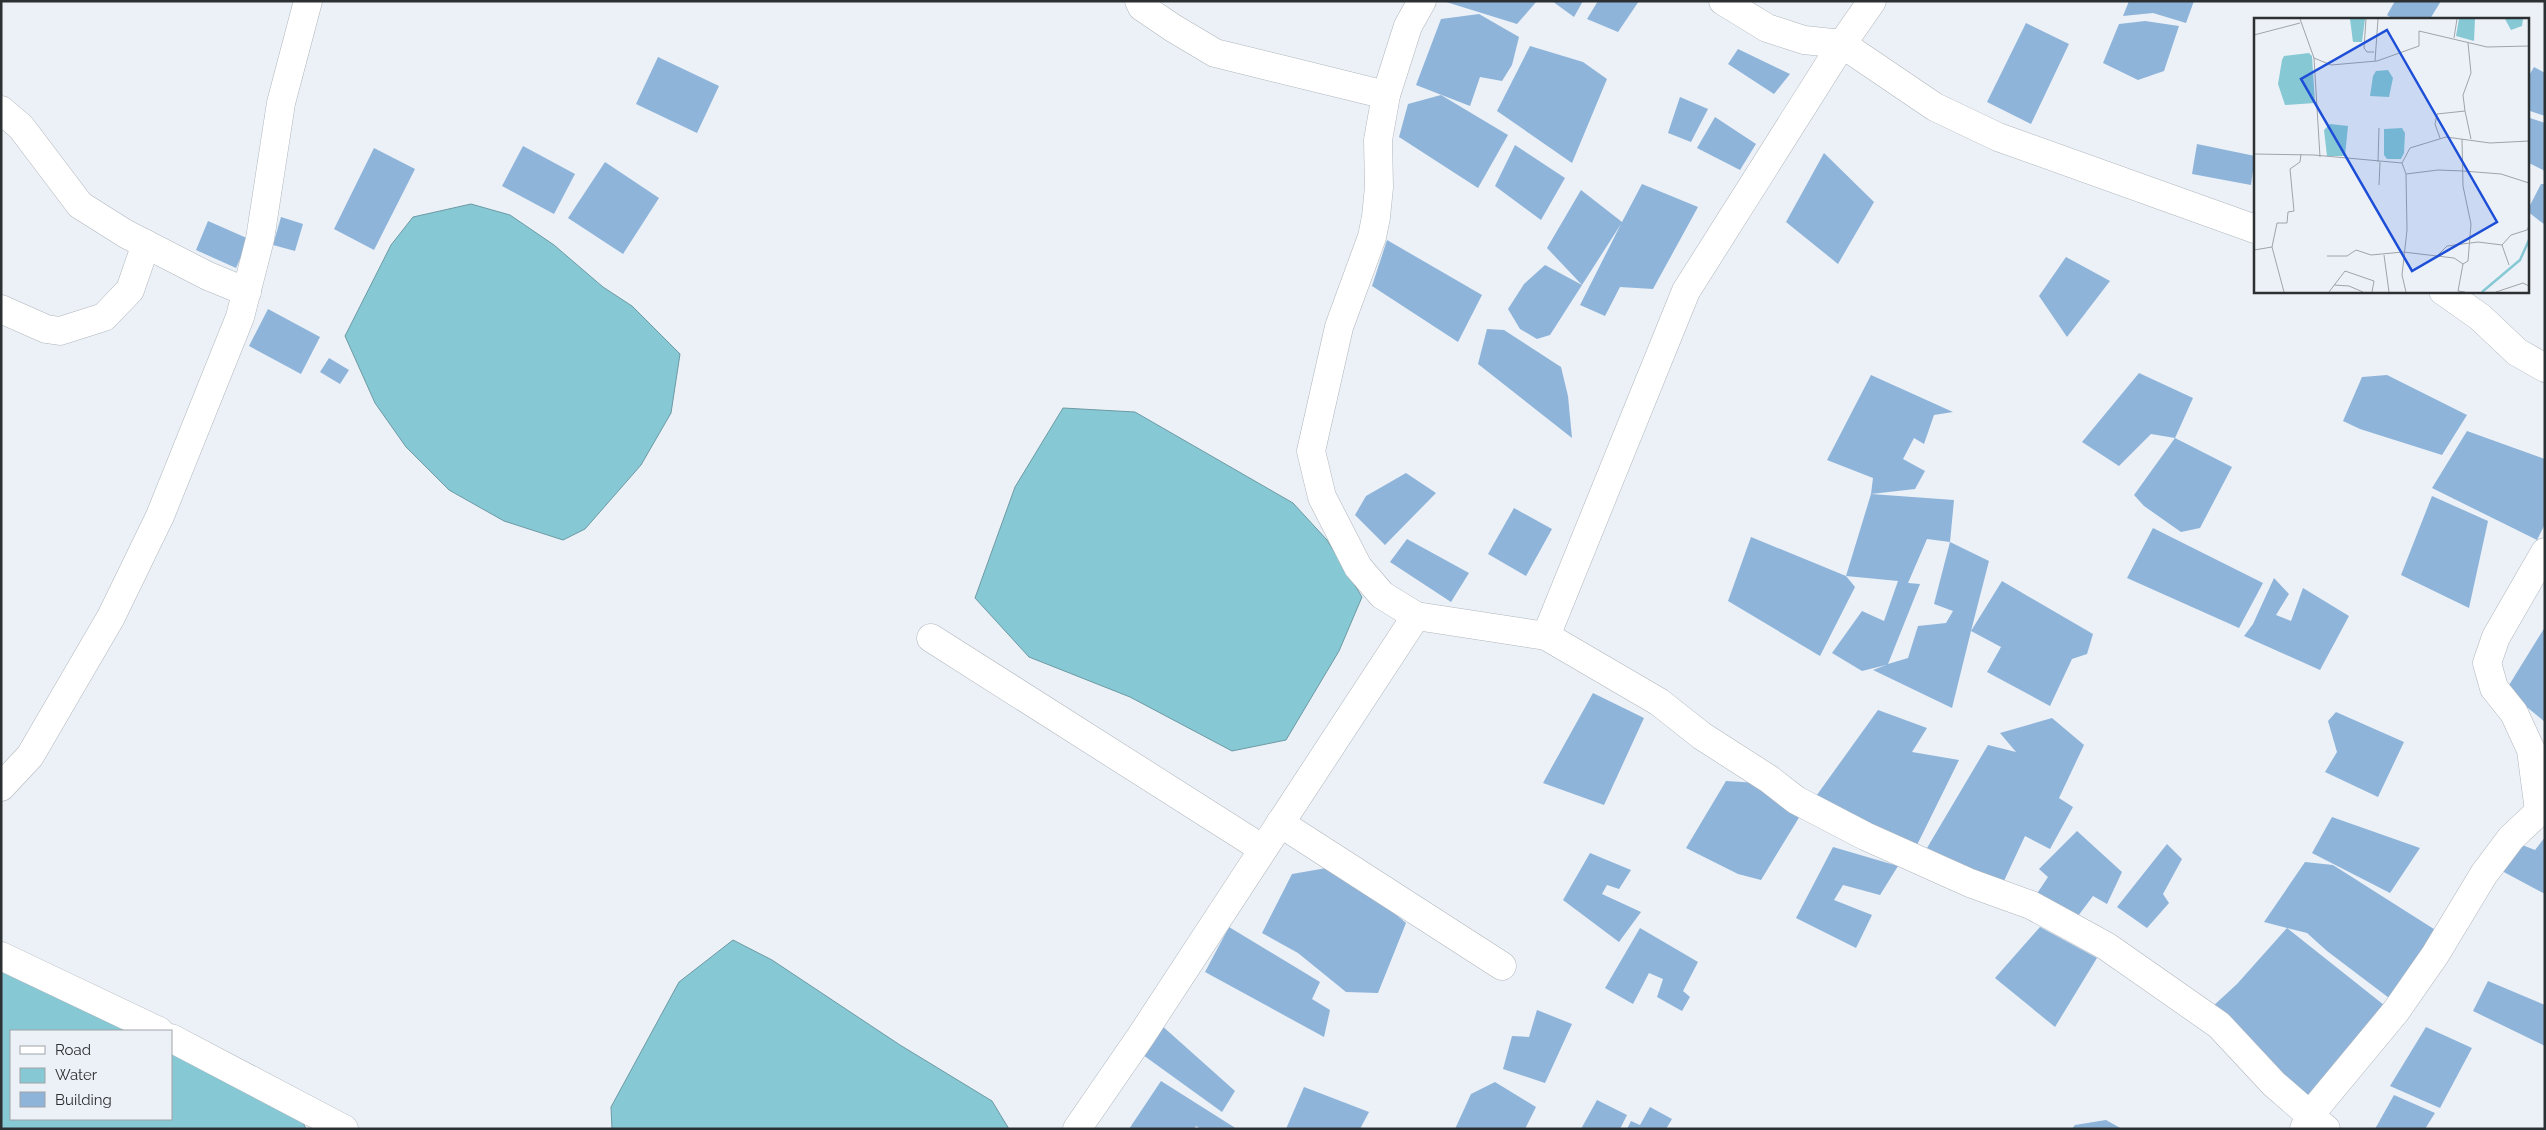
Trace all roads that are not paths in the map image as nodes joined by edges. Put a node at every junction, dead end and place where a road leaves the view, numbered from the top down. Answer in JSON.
{"nodes":[{"id":1,"x":308,"y":1,"type":"edge"},
{"id":2,"x":1140,"y":1,"type":"edge"},
{"id":3,"x":1422,"y":1,"type":"edge"},
{"id":4,"x":1723,"y":1,"type":"edge"},
{"id":5,"x":1872,"y":1,"type":"edge"},
{"id":6,"x":1842,"y":44,"type":"junction"},
{"id":7,"x":1386,"y":95,"type":"junction"},
{"id":8,"x":1,"y":110,"type":"edge"},
{"id":9,"x":2254,"y":229,"type":"edge"},
{"id":10,"x":146,"y":244,"type":"junction"},
{"id":11,"x":247,"y":292,"type":"junction"},
{"id":12,"x":2444,"y":292,"type":"edge"},
{"id":13,"x":1,"y":309,"type":"edge"},
{"id":14,"x":2545,"y":368,"type":"edge"},
{"id":15,"x":2545,"y":552,"type":"edge"},
{"id":16,"x":1416,"y":616,"type":"junction"},
{"id":17,"x":1546,"y":636,"type":"junction"},
{"id":18,"x":931,"y":638,"type":"dead end"},
{"id":19,"x":1,"y":787,"type":"edge"},
{"id":20,"x":2542,"y":808,"type":"edge"},
{"id":21,"x":1280,"y":823,"type":"junction"},
{"id":22,"x":1263,"y":849,"type":"junction"},
{"id":23,"x":1,"y":956,"type":"edge"},
{"id":24,"x":1502,"y":966,"type":"dead end"},
{"id":25,"x":157,"y":1030,"type":"edge"},
{"id":26,"x":172,"y":1039,"type":"edge"},
{"id":27,"x":2313,"y":1125,"type":"edge"},
{"id":28,"x":344,"y":1129,"type":"edge"},
{"id":29,"x":1077,"y":1129,"type":"edge"}],
"edges":[{"from":1,"to":11,"type":"street"},
{"from":2,"to":7,"type":"street"},
{"from":3,"to":7,"type":"street"},
{"from":4,"to":6,"type":"street"},
{"from":5,"to":6,"type":"street"},
{"from":6,"to":9,"type":"street"},
{"from":6,"to":17,"type":"street"},
{"from":7,"to":16,"type":"street"},
{"from":8,"to":10,"type":"street"},
{"from":10,"to":11,"type":"street"},
{"from":10,"to":13,"type":"street"},
{"from":11,"to":19,"type":"street"},
{"from":12,"to":14,"type":"street"},
{"from":15,"to":20,"type":"street"},
{"from":16,"to":17,"type":"street"},
{"from":16,"to":21,"type":"street"},
{"from":17,"to":27,"type":"street"},
{"from":18,"to":22,"type":"street"},
{"from":20,"to":27,"type":"street"},
{"from":21,"to":22,"type":"street"},
{"from":21,"to":24,"type":"street"},
{"from":22,"to":29,"type":"street"},
{"from":23,"to":25,"type":"street"},
{"from":26,"to":28,"type":"street"}]}
